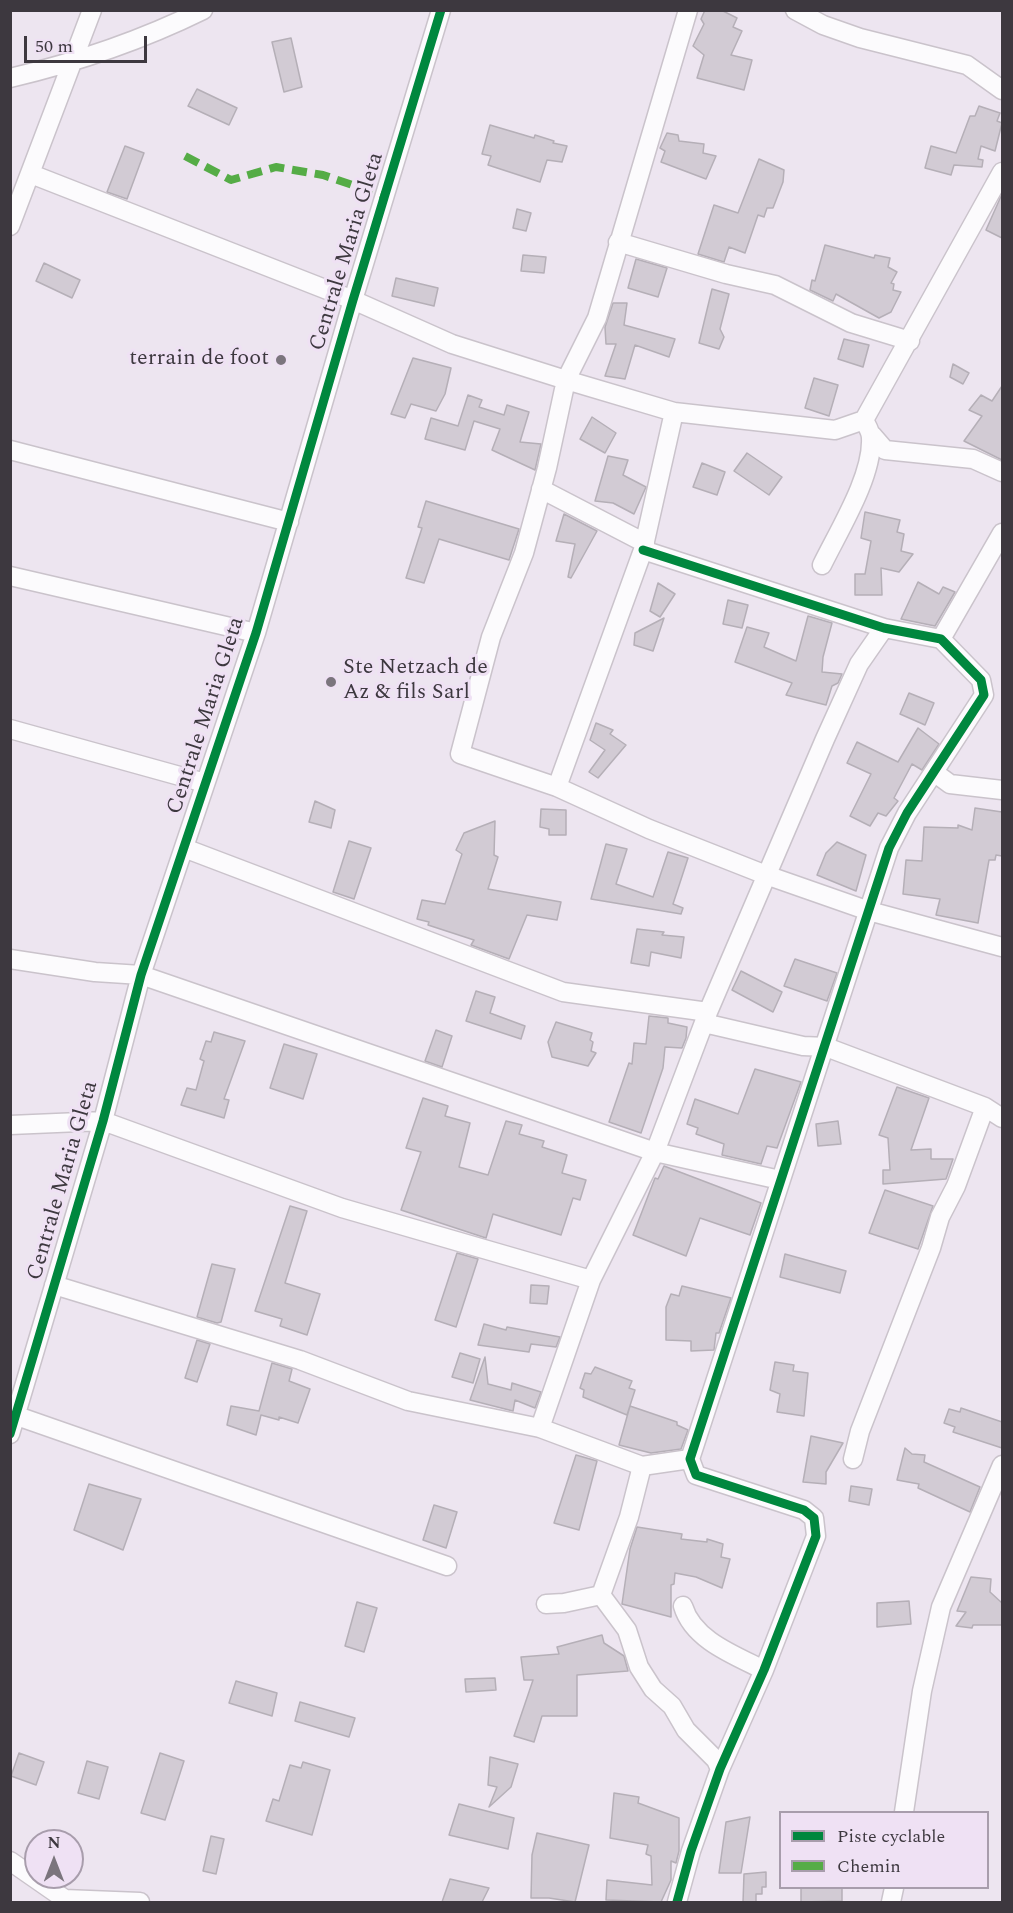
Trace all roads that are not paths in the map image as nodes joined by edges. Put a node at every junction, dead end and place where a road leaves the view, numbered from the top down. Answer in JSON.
{"nodes":[{"id":1,"x":92,"y":10,"type":"edge"},
{"id":2,"x":203,"y":10,"type":"edge"},
{"id":3,"x":441,"y":10,"type":"edge"},
{"id":4,"x":688,"y":10,"type":"edge"},
{"id":5,"x":795,"y":10,"type":"edge"},
{"id":6,"x":72,"y":63,"type":"junction"},
{"id":7,"x":10,"y":78,"type":"edge"},
{"id":8,"x":1002,"y":90,"type":"edge"},
{"id":9,"x":1002,"y":172,"type":"edge"},
{"id":10,"x":31,"y":174,"type":"junction"},
{"id":11,"x":10,"y":226,"type":"edge"},
{"id":12,"x":618,"y":242,"type":"junction"},
{"id":13,"x":352,"y":300,"type":"junction"},
{"id":14,"x":910,"y":341,"type":"junction"},
{"id":15,"x":566,"y":380,"type":"junction"},
{"id":16,"x":674,"y":412,"type":"junction"},
{"id":17,"x":868,"y":428,"type":"junction"},
{"id":18,"x":10,"y":450,"type":"edge"},
{"id":19,"x":1002,"y":472,"type":"edge"},
{"id":20,"x":541,"y":489,"type":"junction"},
{"id":21,"x":289,"y":522,"type":"junction"},
{"id":22,"x":1002,"y":532,"type":"edge"},
{"id":23,"x":644,"y":547,"type":"junction"},
{"id":24,"x":996,"y":557,"type":"edge"},
{"id":25,"x":822,"y":565,"type":"dead end"},
{"id":26,"x":10,"y":576,"type":"edge"},
{"id":27,"x":884,"y":628,"type":"junction"},
{"id":28,"x":256,"y":633,"type":"junction"},
{"id":29,"x":941,"y":639,"type":"junction"},
{"id":30,"x":10,"y":729,"type":"edge"},
{"id":31,"x":935,"y":773,"type":"junction"},
{"id":32,"x":205,"y":783,"type":"junction"},
{"id":33,"x":556,"y":787,"type":"junction"},
{"id":34,"x":1002,"y":790,"type":"edge"},
{"id":35,"x":184,"y":848,"type":"junction"},
{"id":36,"x":766,"y":875,"type":"junction"},
{"id":37,"x":869,"y":911,"type":"junction"},
{"id":38,"x":1002,"y":946,"type":"edge"},
{"id":39,"x":10,"y":959,"type":"edge"},
{"id":40,"x":141,"y":975,"type":"junction"},
{"id":41,"x":706,"y":1018,"type":"junction"},
{"id":42,"x":826,"y":1047,"type":"junction"},
{"id":43,"x":986,"y":1107,"type":"junction"},
{"id":44,"x":1002,"y":1118,"type":"edge"},
{"id":45,"x":103,"y":1121,"type":"junction"},
{"id":46,"x":10,"y":1125,"type":"edge"},
{"id":47,"x":655,"y":1152,"type":"junction"},
{"id":48,"x":780,"y":1180,"type":"junction"},
{"id":49,"x":591,"y":1280,"type":"junction"},
{"id":50,"x":54,"y":1285,"type":"junction"},
{"id":51,"x":17,"y":1416,"type":"junction"},
{"id":52,"x":540,"y":1428,"type":"junction"},
{"id":53,"x":10,"y":1434,"type":"edge"},
{"id":54,"x":690,"y":1459,"type":"junction"},
{"id":55,"x":853,"y":1459,"type":"dead end"},
{"id":56,"x":1002,"y":1465,"type":"edge"},
{"id":57,"x":642,"y":1466,"type":"junction"},
{"id":58,"x":447,"y":1566,"type":"dead end"},
{"id":59,"x":601,"y":1595,"type":"junction"},
{"id":60,"x":546,"y":1604,"type":"dead end"},
{"id":61,"x":683,"y":1606,"type":"dead end"},
{"id":62,"x":764,"y":1670,"type":"junction"},
{"id":63,"x":720,"y":1769,"type":"junction"},
{"id":64,"x":904,"y":1811,"type":"edge"},
{"id":65,"x":10,"y":1861,"type":"edge"},
{"id":66,"x":67,"y":1900,"type":"edge"},
{"id":67,"x":140,"y":1902,"type":"edge"},
{"id":68,"x":677,"y":1902,"type":"edge"}],
"edges":[{"from":1,"to":6,"type":"street"},
{"from":2,"to":6,"type":"street"},
{"from":3,"to":13,"type":"street","name":"Centrale Maria Gleta"},
{"from":4,"to":12,"type":"street"},
{"from":5,"to":8,"type":"street"},
{"from":6,"to":7,"type":"street"},
{"from":6,"to":10,"type":"street"},
{"from":9,"to":14,"type":"street"},
{"from":10,"to":11,"type":"street"},
{"from":10,"to":13,"type":"street"},
{"from":12,"to":14,"type":"street"},
{"from":12,"to":15,"type":"street"},
{"from":13,"to":15,"type":"street"},
{"from":13,"to":21,"type":"street","name":"Centrale Maria Gleta"},
{"from":14,"to":17,"type":"street"},
{"from":15,"to":16,"type":"street"},
{"from":15,"to":20,"type":"street"},
{"from":16,"to":17,"type":"street"},
{"from":16,"to":23,"type":"street"},
{"from":17,"to":19,"type":"street"},
{"from":17,"to":25,"type":"street"},
{"from":18,"to":21,"type":"street"},
{"from":20,"to":23,"type":"street"},
{"from":20,"to":33,"type":"street"},
{"from":21,"to":28,"type":"street","name":"Centrale Maria Gleta"},
{"from":22,"to":24,"type":"street"},
{"from":23,"to":27,"type":"street"},
{"from":23,"to":33,"type":"street"},
{"from":24,"to":29,"type":"street"},
{"from":26,"to":28,"type":"street"},
{"from":27,"to":29,"type":"street"},
{"from":27,"to":36,"type":"street"},
{"from":28,"to":32,"type":"street","name":"Centrale Maria Gleta"},
{"from":29,"to":31,"type":"street"},
{"from":30,"to":32,"type":"street"},
{"from":31,"to":34,"type":"street"},
{"from":31,"to":37,"type":"street"},
{"from":32,"to":35,"type":"street","name":"Centrale Maria Gleta"},
{"from":33,"to":36,"type":"street"},
{"from":35,"to":40,"type":"street","name":"Centrale Maria Gleta"},
{"from":35,"to":41,"type":"street"},
{"from":36,"to":37,"type":"street"},
{"from":36,"to":41,"type":"street"},
{"from":37,"to":38,"type":"street"},
{"from":37,"to":42,"type":"street"},
{"from":39,"to":40,"type":"street"},
{"from":40,"to":45,"type":"street","name":"Centrale Maria Gleta"},
{"from":40,"to":47,"type":"street"},
{"from":41,"to":42,"type":"street"},
{"from":41,"to":47,"type":"street"},
{"from":42,"to":43,"type":"street"},
{"from":42,"to":48,"type":"street"},
{"from":43,"to":44,"type":"street"},
{"from":43,"to":55,"type":"street"},
{"from":45,"to":46,"type":"street"},
{"from":45,"to":49,"type":"street"},
{"from":45,"to":50,"type":"street","name":"Centrale Maria Gleta"},
{"from":47,"to":48,"type":"street"},
{"from":47,"to":49,"type":"street"},
{"from":48,"to":54,"type":"street"},
{"from":49,"to":52,"type":"street"},
{"from":50,"to":51,"type":"street","name":"Centrale Maria Gleta"},
{"from":50,"to":52,"type":"street"},
{"from":51,"to":53,"type":"street","name":"Centrale Maria Gleta"},
{"from":51,"to":58,"type":"street"},
{"from":52,"to":57,"type":"street"},
{"from":54,"to":57,"type":"street"},
{"from":54,"to":62,"type":"street"},
{"from":56,"to":64,"type":"street"},
{"from":57,"to":59,"type":"street"},
{"from":59,"to":60,"type":"street"},
{"from":59,"to":63,"type":"street"},
{"from":61,"to":62,"type":"street"},
{"from":62,"to":63,"type":"street"},
{"from":63,"to":68,"type":"street"},
{"from":65,"to":66,"type":"street"},
{"from":66,"to":67,"type":"street"}]}
